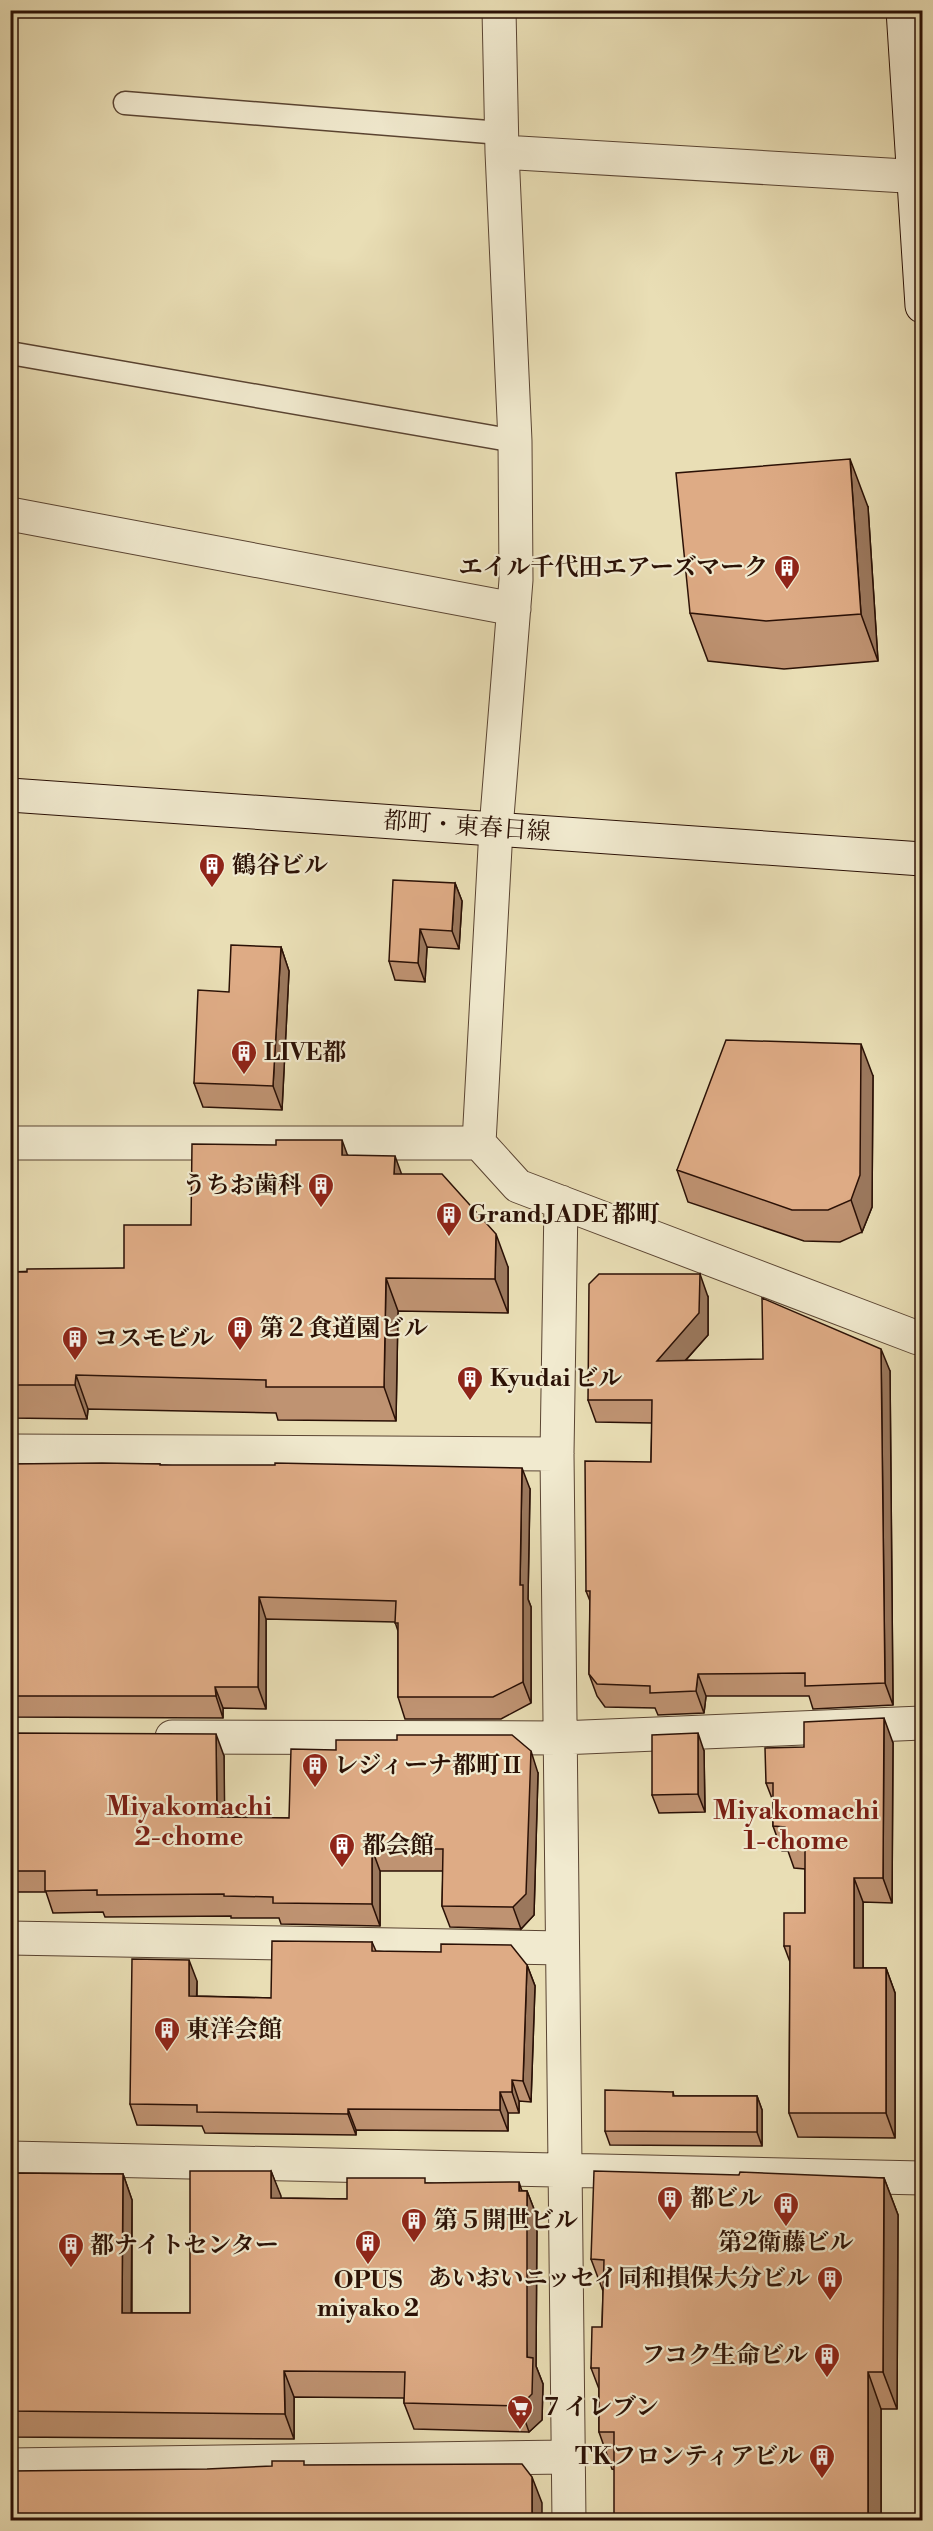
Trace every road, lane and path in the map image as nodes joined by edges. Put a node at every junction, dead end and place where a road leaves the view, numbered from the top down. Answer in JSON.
{"nodes":[{"id":1,"x":499,"y":10,"type":"edge"},
{"id":2,"x":903,"y":10,"type":"edge"},
{"id":3,"x":125,"y":103,"type":"dead end"},
{"id":4,"x":501,"y":143,"type":"junction"},
{"id":5,"x":918,"y":177,"type":"edge"},
{"id":6,"x":922,"y":306,"type":"edge"},
{"id":7,"x":10,"y":353,"type":"edge"},
{"id":8,"x":515,"y":441,"type":"junction"},
{"id":9,"x":10,"y":514,"type":"edge"},
{"id":10,"x":514,"y":609,"type":"junction"},
{"id":11,"x":10,"y":795,"type":"edge"},
{"id":12,"x":496,"y":829,"type":"junction"},
{"id":13,"x":922,"y":859,"type":"edge"},
{"id":14,"x":10,"y":1143,"type":"edge"},
{"id":15,"x":479,"y":1143,"type":"junction"},
{"id":16,"x":561,"y":1202,"type":"junction"},
{"id":17,"x":922,"y":1337,"type":"edge"},
{"id":18,"x":10,"y":1451,"type":"edge"},
{"id":19,"x":557,"y":1454,"type":"junction"},
{"id":20,"x":922,"y":1723,"type":"edge"},
{"id":21,"x":142,"y":1736,"type":"edge"},
{"id":22,"x":560,"y":1738,"type":"junction"},
{"id":23,"x":10,"y":1938,"type":"edge"},
{"id":24,"x":562,"y":1948,"type":"junction"},
{"id":25,"x":10,"y":2158,"type":"edge"},
{"id":26,"x":564,"y":2171,"type":"junction"},
{"id":27,"x":922,"y":2178,"type":"edge"},
{"id":28,"x":567,"y":2457,"type":"junction"},
{"id":29,"x":10,"y":2465,"type":"edge"},
{"id":30,"x":569,"y":2520,"type":"edge"}],
"edges":[{"from":1,"to":4,"type":"street"},
{"from":2,"to":5,"type":"street"},
{"from":3,"to":4,"type":"lane"},
{"from":4,"to":5,"type":"street"},
{"from":4,"to":8,"type":"street"},
{"from":5,"to":6,"type":"street"},
{"from":7,"to":8,"type":"lane"},
{"from":8,"to":10,"type":"street"},
{"from":9,"to":10,"type":"street"},
{"from":10,"to":12,"type":"street"},
{"from":11,"to":12,"type":"street","name":"都町・東春日線"},
{"from":12,"to":13,"type":"street","name":"都町・東春日線"},
{"from":12,"to":15,"type":"street"},
{"from":14,"to":15,"type":"street"},
{"from":15,"to":16,"type":"street"},
{"from":16,"to":17,"type":"street"},
{"from":16,"to":19,"type":"street"},
{"from":18,"to":19,"type":"street"},
{"from":19,"to":22,"type":"street"},
{"from":20,"to":22,"type":"street"},
{"from":21,"to":22,"type":"street"},
{"from":22,"to":24,"type":"street"},
{"from":23,"to":24,"type":"street"},
{"from":24,"to":26,"type":"street"},
{"from":25,"to":26,"type":"street"},
{"from":26,"to":27,"type":"street"},
{"from":26,"to":28,"type":"street"},
{"from":28,"to":29,"type":"street"},
{"from":28,"to":30,"type":"street"}]}
